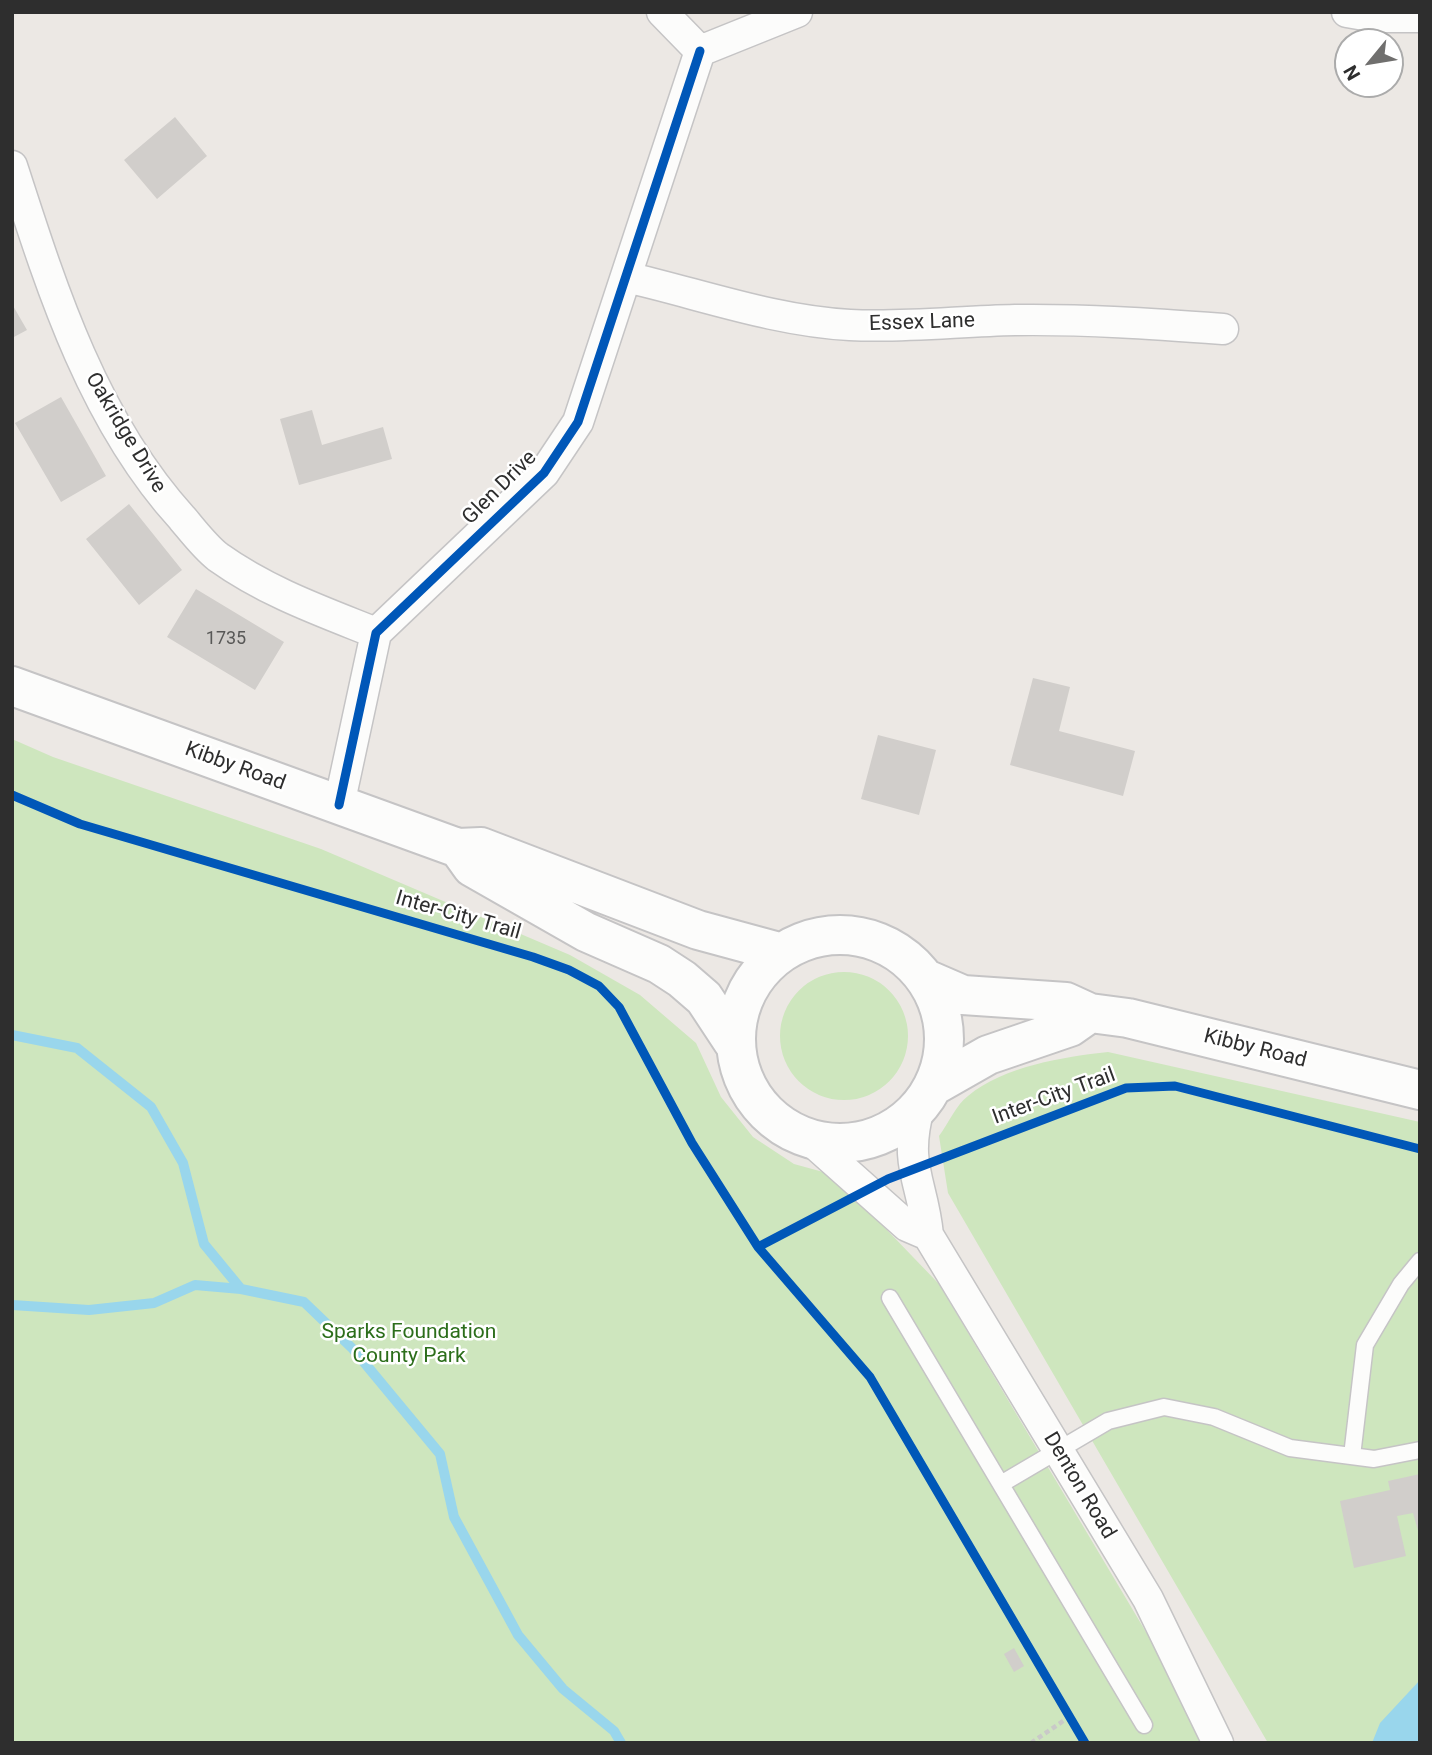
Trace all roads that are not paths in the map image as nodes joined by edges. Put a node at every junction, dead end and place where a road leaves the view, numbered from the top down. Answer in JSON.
{"nodes":[{"id":1,"x":662,"y":12,"type":"edge"},
{"id":2,"x":797,"y":12,"type":"edge"},
{"id":3,"x":1347,"y":12,"type":"edge"},
{"id":4,"x":1420,"y":17,"type":"edge"},
{"id":5,"x":700,"y":51,"type":"junction"},
{"id":6,"x":12,"y":166,"type":"edge"},
{"id":7,"x":626,"y":277,"type":"junction"},
{"id":8,"x":1223,"y":329,"type":"dead end"},
{"id":9,"x":376,"y":633,"type":"junction"},
{"id":10,"x":12,"y":686,"type":"edge"},
{"id":11,"x":339,"y":806,"type":"junction"},
{"id":12,"x":458,"y":849,"type":"junction"},
{"id":13,"x":779,"y":952,"type":"junction"},
{"id":14,"x":926,"y":979,"type":"junction"},
{"id":15,"x":1090,"y":1013,"type":"junction"},
{"id":16,"x":733,"y":1042,"type":"junction"},
{"id":17,"x":1420,"y":1090,"type":"edge"},
{"id":18,"x":928,"y":1096,"type":"junction"},
{"id":19,"x":807,"y":1138,"type":"junction"},
{"id":20,"x":928,"y":1235,"type":"junction"},
{"id":21,"x":1420,"y":1261,"type":"edge"},
{"id":22,"x":890,"y":1298,"type":"dead end"},
{"id":23,"x":1420,"y":1450,"type":"edge"},
{"id":24,"x":1058,"y":1451,"type":"junction"},
{"id":25,"x":1352,"y":1456,"type":"junction"},
{"id":26,"x":1001,"y":1484,"type":"junction"},
{"id":27,"x":1144,"y":1725,"type":"dead end"},
{"id":28,"x":1218,"y":1743,"type":"edge"}],
"edges":[{"from":1,"to":5,"type":"street"},
{"from":2,"to":5,"type":"street"},
{"from":3,"to":4,"type":"street"},
{"from":5,"to":7,"type":"street","name":"Glen Drive"},
{"from":6,"to":9,"type":"street","name":"Oakridge Drive"},
{"from":7,"to":8,"type":"street","name":"Essex Lane"},
{"from":7,"to":9,"type":"street","name":"Glen Drive"},
{"from":9,"to":11,"type":"street"},
{"from":10,"to":11,"type":"main road","name":"Kibby Road"},
{"from":11,"to":12,"type":"main road","name":"Kibby Road"},
{"from":12,"to":13,"type":"main road","name":"Kibby Road"},
{"from":12,"to":16,"type":"main road","name":"Kibby Road"},
{"from":13,"to":14,"type":"main road"},
{"from":13,"to":16,"type":"main road"},
{"from":14,"to":15,"type":"main road","name":"Kibby Road"},
{"from":14,"to":18,"type":"main road"},
{"from":15,"to":17,"type":"main road","name":"Kibby Road"},
{"from":15,"to":18,"type":"main road"},
{"from":16,"to":19,"type":"main road"},
{"from":18,"to":19,"type":"main road"},
{"from":18,"to":20,"type":"street","name":"Denton Road"},
{"from":19,"to":20,"type":"street","name":"Denton Road"},
{"from":20,"to":24,"type":"street","name":"Denton Road"},
{"from":21,"to":25,"type":"lane"},
{"from":22,"to":26,"type":"lane"},
{"from":23,"to":25,"type":"lane"},
{"from":24,"to":25,"type":"lane"},
{"from":24,"to":26,"type":"lane"},
{"from":24,"to":28,"type":"street","name":"Denton Road"},
{"from":26,"to":27,"type":"lane"}]}
